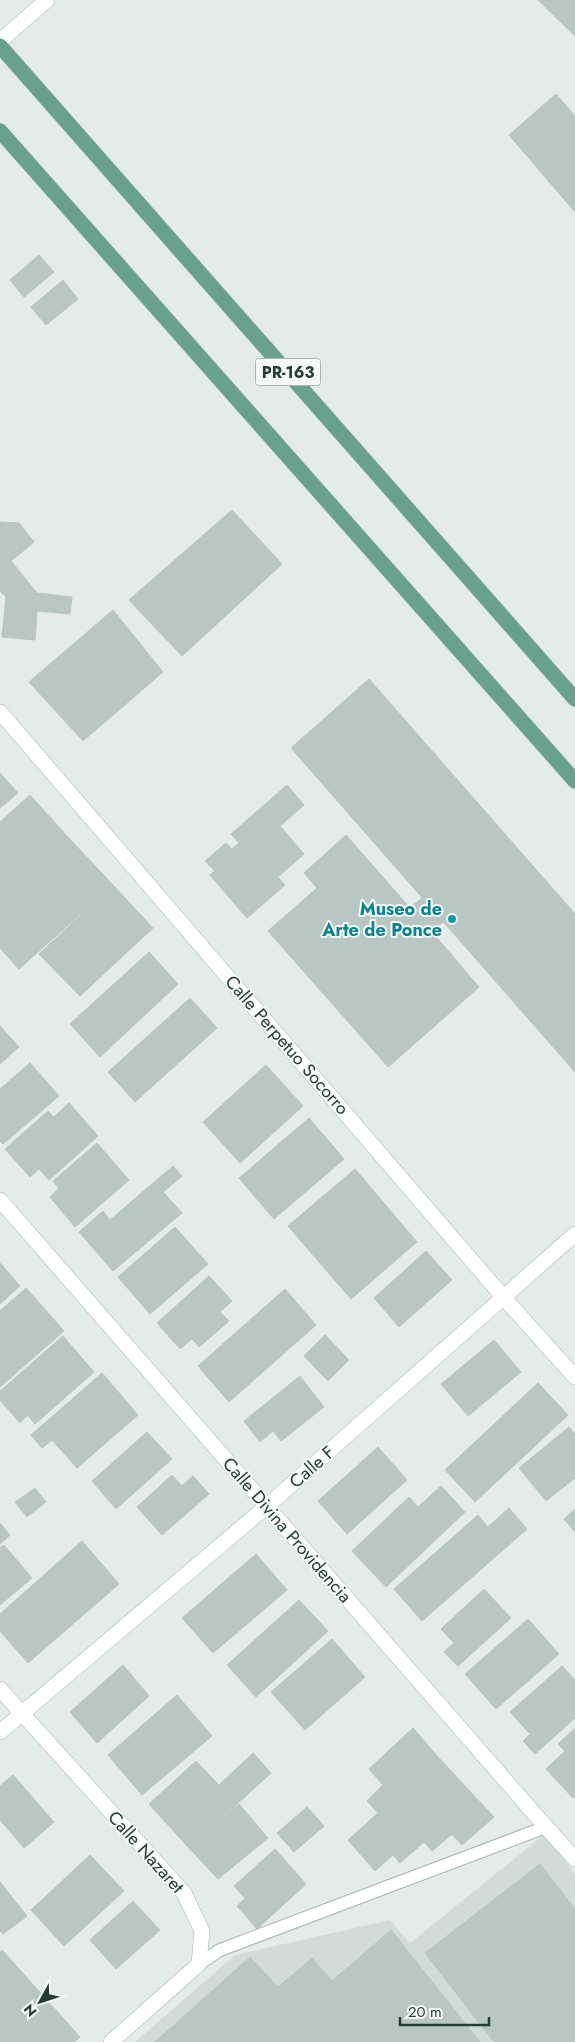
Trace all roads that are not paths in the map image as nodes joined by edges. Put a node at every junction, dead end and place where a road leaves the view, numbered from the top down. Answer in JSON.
{"nodes":[{"id":1,"x":47,"y":0,"type":"edge"},
{"id":2,"x":0,"y":42,"type":"edge"},
{"id":3,"x":0,"y":46,"type":"edge"},
{"id":4,"x":0,"y":131,"type":"edge"},
{"id":5,"x":575,"y":699,"type":"edge"},
{"id":6,"x":0,"y":712,"type":"edge"},
{"id":7,"x":575,"y":781,"type":"edge"},
{"id":8,"x":0,"y":1200,"type":"edge"},
{"id":9,"x":575,"y":1234,"type":"edge"},
{"id":10,"x":504,"y":1298,"type":"junction"},
{"id":11,"x":575,"y":1377,"type":"edge"},
{"id":12,"x":267,"y":1506,"type":"junction"},
{"id":13,"x":0,"y":1689,"type":"edge"},
{"id":14,"x":22,"y":1714,"type":"junction"},
{"id":15,"x":0,"y":1732,"type":"edge"},
{"id":16,"x":546,"y":1827,"type":"junction"},
{"id":17,"x":575,"y":1859,"type":"edge"},
{"id":18,"x":199,"y":1964,"type":"junction"},
{"id":19,"x":111,"y":2042,"type":"edge"}],
"edges":[{"from":1,"to":2,"type":"street"},
{"from":3,"to":5,"type":"main road","number":"PR-163"},
{"from":4,"to":7,"type":"main road","number":"PR-163"},
{"from":6,"to":10,"type":"street","name":"Calle Perpetuo Socorro"},
{"from":8,"to":12,"type":"street","name":"Calle Divina Providencia"},
{"from":9,"to":10,"type":"street","name":"Calle F"},
{"from":10,"to":11,"type":"street","name":"Calle Perpetuo Socorro"},
{"from":10,"to":12,"type":"street","name":"Calle F"},
{"from":12,"to":14,"type":"street","name":"Calle F"},
{"from":12,"to":16,"type":"street","name":"Calle Divina Providencia"},
{"from":13,"to":14,"type":"street","name":"Calle Nazaret"},
{"from":14,"to":15,"type":"street","name":"Calle F"},
{"from":14,"to":18,"type":"street","name":"Calle Nazaret"},
{"from":16,"to":17,"type":"street","name":"Calle Divina Providencia"},
{"from":16,"to":18,"type":"lane"},
{"from":18,"to":19,"type":"street"}]}
